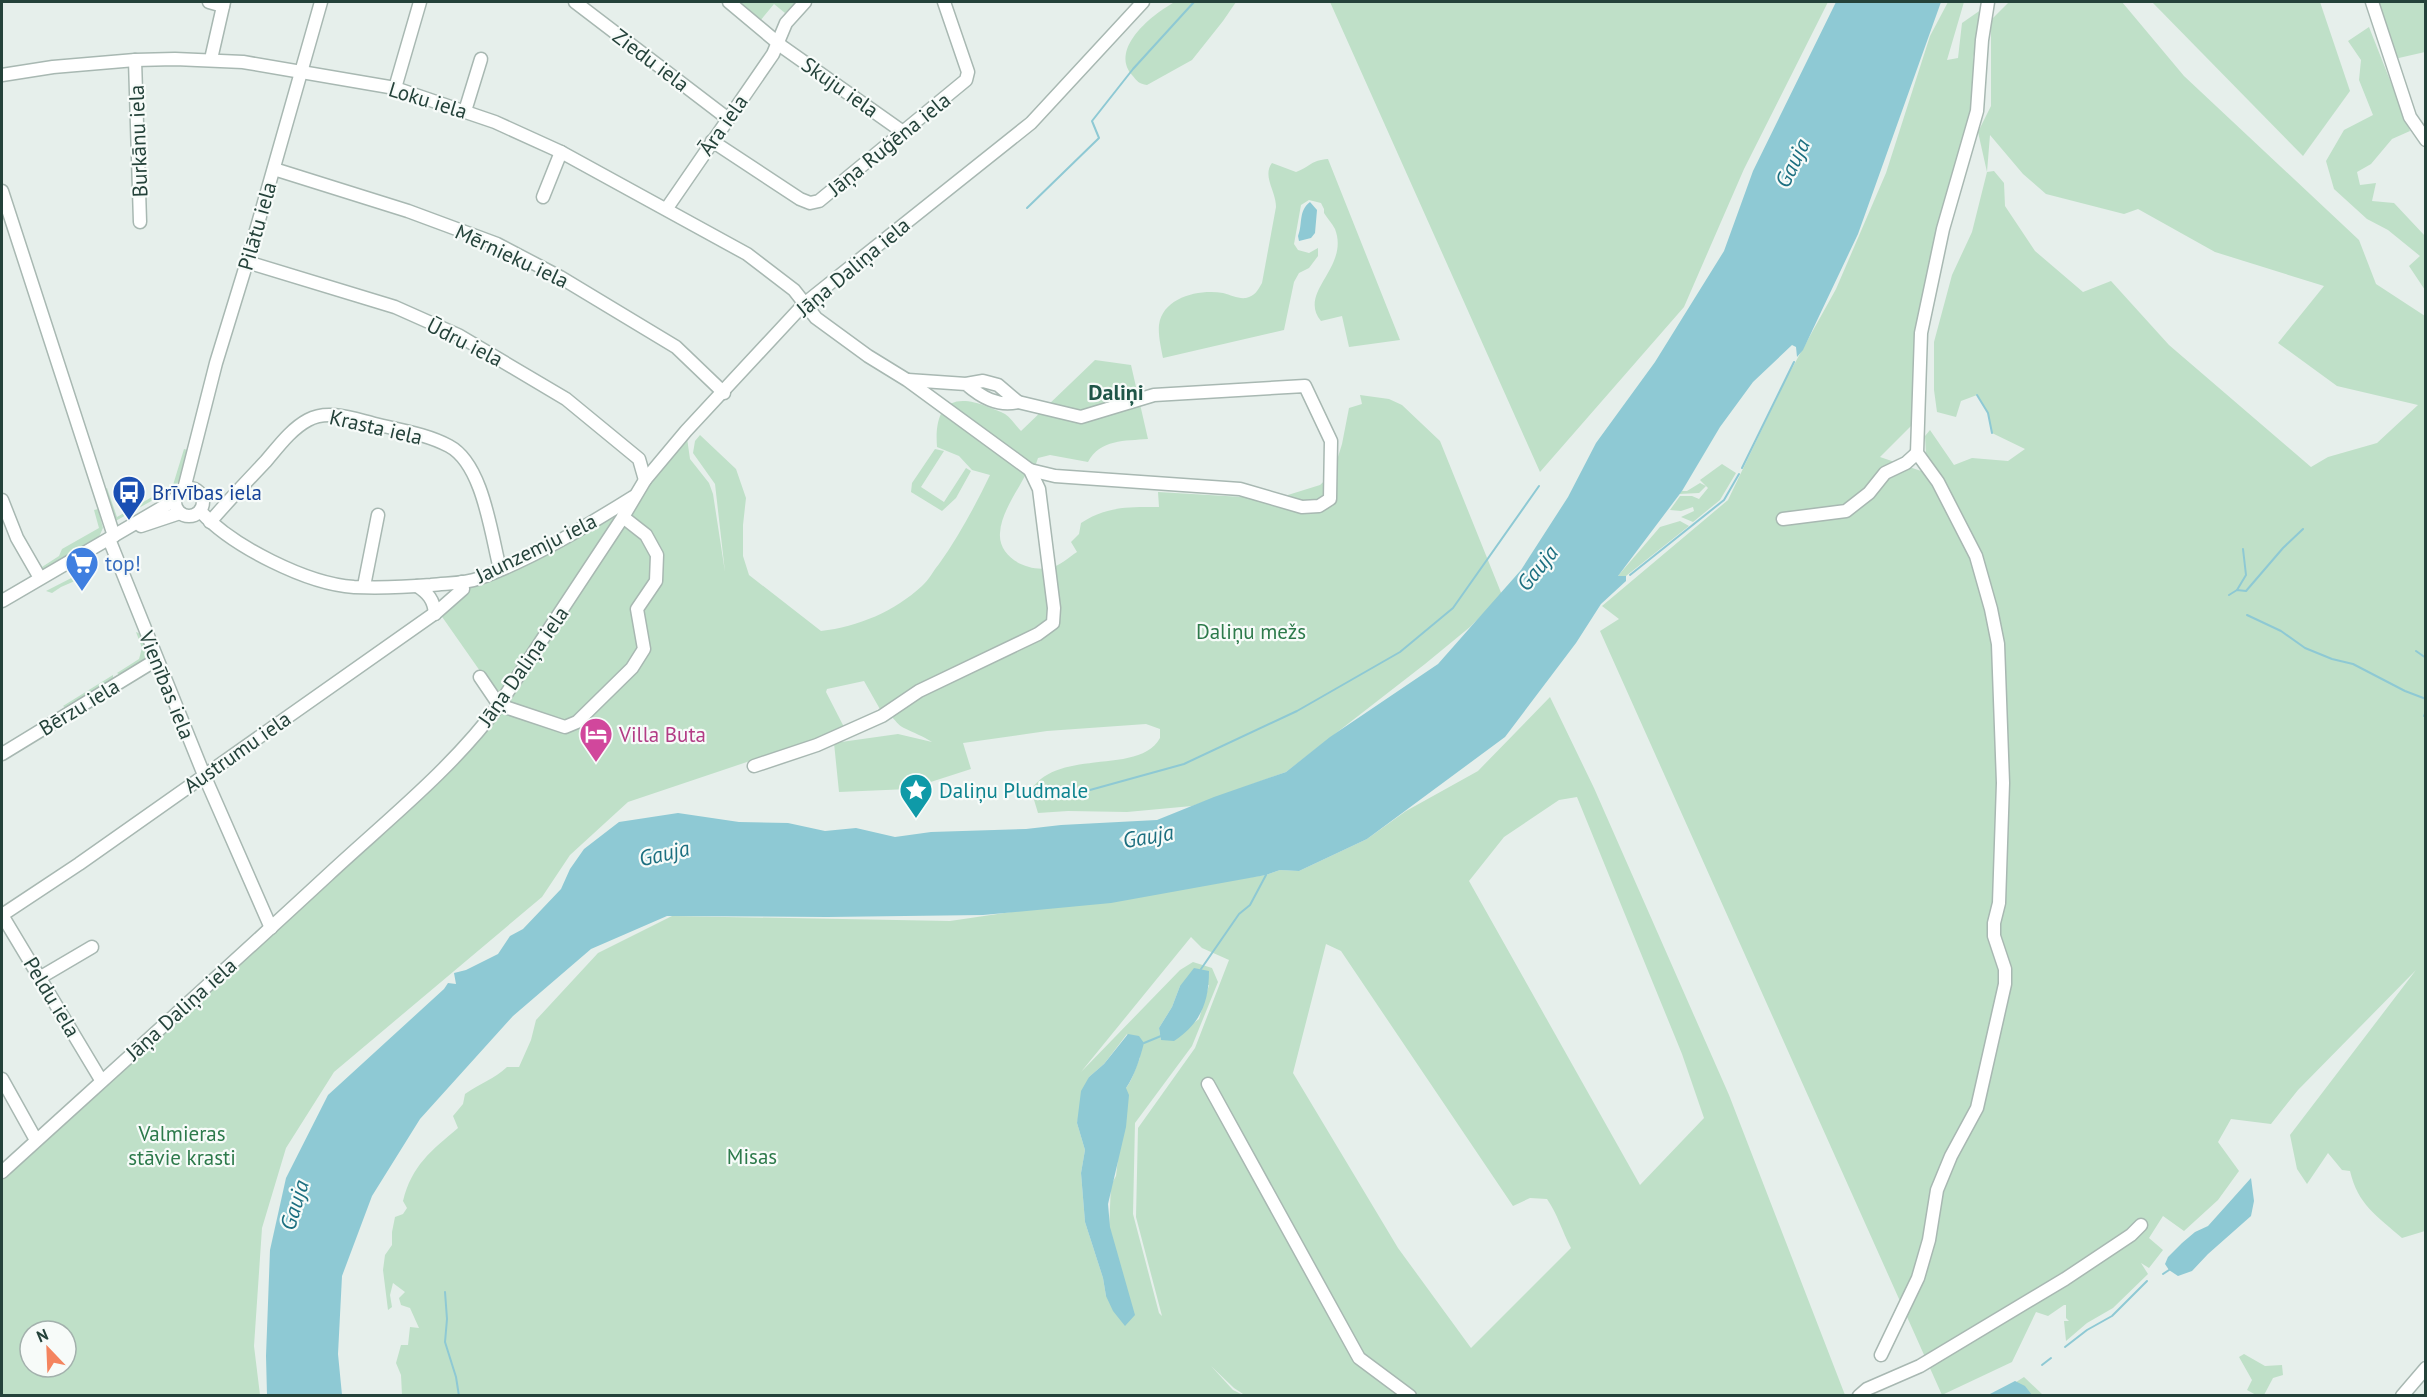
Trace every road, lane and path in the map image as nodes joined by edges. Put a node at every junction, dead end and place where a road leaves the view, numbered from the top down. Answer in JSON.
{"nodes":[{"id":1,"x":208,"y":2,"type":"edge"},
{"id":2,"x":321,"y":2,"type":"edge"},
{"id":3,"x":420,"y":2,"type":"edge"},
{"id":4,"x":575,"y":2,"type":"edge"},
{"id":5,"x":729,"y":2,"type":"edge"},
{"id":6,"x":805,"y":2,"type":"edge"},
{"id":7,"x":944,"y":2,"type":"edge"},
{"id":8,"x":1143,"y":2,"type":"edge"},
{"id":9,"x":1988,"y":2,"type":"edge"},
{"id":10,"x":2372,"y":2,"type":"edge"},
{"id":11,"x":223,"y":4,"type":"edge"},
{"id":12,"x":778,"y":41,"type":"junction"},
{"id":13,"x":211,"y":59,"type":"junction"},
{"id":14,"x":481,"y":59,"type":"dead end"},
{"id":15,"x":135,"y":60,"type":"junction"},
{"id":16,"x":301,"y":70,"type":"junction"},
{"id":17,"x":2,"y":75,"type":"edge"},
{"id":18,"x":395,"y":88,"type":"junction"},
{"id":19,"x":465,"y":111,"type":"junction"},
{"id":20,"x":727,"y":118,"type":"junction"},
{"id":21,"x":903,"y":132,"type":"junction"},
{"id":22,"x":2426,"y":140,"type":"edge"},
{"id":23,"x":712,"y":141,"type":"junction"},
{"id":24,"x":561,"y":152,"type":"junction"},
{"id":25,"x":274,"y":170,"type":"junction"},
{"id":26,"x":2,"y":191,"type":"edge"},
{"id":27,"x":543,"y":197,"type":"dead end"},
{"id":28,"x":667,"y":208,"type":"junction"},
{"id":29,"x":140,"y":222,"type":"dead end"},
{"id":30,"x":247,"y":262,"type":"junction"},
{"id":31,"x":804,"y":304,"type":"junction"},
{"id":32,"x":907,"y":380,"type":"junction"},
{"id":33,"x":724,"y":393,"type":"junction"},
{"id":34,"x":193,"y":451,"type":"junction"},
{"id":35,"x":1917,"y":453,"type":"junction"},
{"id":36,"x":1906,"y":463,"type":"junction"},
{"id":37,"x":1927,"y":467,"type":"junction"},
{"id":38,"x":1030,"y":470,"type":"junction"},
{"id":39,"x":645,"y":480,"type":"junction"},
{"id":40,"x":184,"y":489,"type":"junction"},
{"id":41,"x":197,"y":490,"type":"junction"},
{"id":42,"x":634,"y":496,"type":"junction"},
{"id":43,"x":2,"y":500,"type":"edge"},
{"id":44,"x":175,"y":500,"type":"junction"},
{"id":45,"x":201,"y":512,"type":"junction"},
{"id":46,"x":180,"y":513,"type":"junction"},
{"id":47,"x":378,"y":514,"type":"dead end"},
{"id":48,"x":623,"y":518,"type":"junction"},
{"id":49,"x":1783,"y":519,"type":"dead end"},
{"id":50,"x":210,"y":522,"type":"junction"},
{"id":51,"x":116,"y":535,"type":"junction"},
{"id":52,"x":500,"y":569,"type":"junction"},
{"id":53,"x":40,"y":578,"type":"junction"},
{"id":54,"x":462,"y":582,"type":"junction"},
{"id":55,"x":364,"y":586,"type":"junction"},
{"id":56,"x":417,"y":586,"type":"junction"},
{"id":57,"x":2,"y":601,"type":"edge"},
{"id":58,"x":435,"y":614,"type":"junction"},
{"id":59,"x":156,"y":660,"type":"junction"},
{"id":60,"x":480,"y":677,"type":"dead end"},
{"id":61,"x":499,"y":705,"type":"junction"},
{"id":62,"x":2,"y":754,"type":"edge"},
{"id":63,"x":754,"y":766,"type":"dead end"},
{"id":64,"x":204,"y":775,"type":"junction"},
{"id":65,"x":2,"y":915,"type":"edge"},
{"id":66,"x":271,"y":928,"type":"junction"},
{"id":67,"x":92,"y":947,"type":"dead end"},
{"id":68,"x":41,"y":977,"type":"junction"},
{"id":69,"x":2,"y":1079,"type":"edge"},
{"id":70,"x":101,"y":1080,"type":"junction"},
{"id":71,"x":1208,"y":1084,"type":"dead end"},
{"id":72,"x":36,"y":1140,"type":"junction"},
{"id":73,"x":2,"y":1172,"type":"edge"},
{"id":74,"x":2141,"y":1225,"type":"dead end"},
{"id":75,"x":1881,"y":1355,"type":"dead end"},
{"id":76,"x":2426,"y":1368,"type":"edge"},
{"id":77,"x":1410,"y":1395,"type":"edge"},
{"id":78,"x":1859,"y":1395,"type":"edge"},
{"id":79,"x":2402,"y":1395,"type":"edge"}],
"edges":[{"from":1,"to":11,"type":"street"},
{"from":2,"to":16,"type":"street","name":"Pilātu iela"},
{"from":3,"to":18,"type":"street"},
{"from":4,"to":20,"type":"street","name":"Ziedu iela"},
{"from":5,"to":12,"type":"street"},
{"from":6,"to":12,"type":"street","name":"Āra iela"},
{"from":7,"to":21,"type":"street","name":"Jāņa Ruģēna iela"},
{"from":8,"to":31,"type":"street","name":"Jāņa Daliņa iela"},
{"from":9,"to":35,"type":"street"},
{"from":10,"to":22,"type":"street"},
{"from":11,"to":13,"type":"street"},
{"from":12,"to":20,"type":"street","name":"Āra iela"},
{"from":12,"to":21,"type":"street","name":"Skuju iela"},
{"from":13,"to":15,"type":"street","name":"Loku iela"},
{"from":13,"to":16,"type":"street","name":"Loku iela"},
{"from":14,"to":19,"type":"street"},
{"from":15,"to":17,"type":"street","name":"Loku iela"},
{"from":15,"to":29,"type":"street","name":"Burkānu iela"},
{"from":16,"to":18,"type":"street","name":"Loku iela"},
{"from":16,"to":25,"type":"street","name":"Pilātu iela"},
{"from":18,"to":19,"type":"street","name":"Loku iela"},
{"from":19,"to":24,"type":"street","name":"Loku iela"},
{"from":20,"to":23,"type":"street","name":"Āra iela"},
{"from":21,"to":23,"type":"street","name":"Jāņa Ruģēna iela"},
{"from":23,"to":28,"type":"street","name":"Āra iela"},
{"from":24,"to":27,"type":"street"},
{"from":24,"to":28,"type":"street","name":"Loku iela"},
{"from":25,"to":30,"type":"street","name":"Pilātu iela"},
{"from":25,"to":33,"type":"street","name":"Mērnieku iela"},
{"from":26,"to":51,"type":"street","name":"Vienības iela"},
{"from":28,"to":31,"type":"street","name":"Loku iela"},
{"from":30,"to":34,"type":"street","name":"Pilātu iela"},
{"from":30,"to":39,"type":"street","name":"Ūdru iela"},
{"from":31,"to":32,"type":"street","name":"Loku iela"},
{"from":31,"to":33,"type":"street","name":"Jāņa Daliņa iela"},
{"from":32,"to":38,"type":"street","name":"Loku iela"},
{"from":32,"to":38,"type":"street"},
{"from":33,"to":39,"type":"street","name":"Jāņa Daliņa iela"},
{"from":34,"to":40,"type":"street","name":"Pilātu iela"},
{"from":34,"to":41,"type":"street"},
{"from":35,"to":36,"type":"street"},
{"from":35,"to":37,"type":"street"},
{"from":36,"to":37,"type":"street"},
{"from":36,"to":49,"type":"street"},
{"from":37,"to":75,"type":"street"},
{"from":38,"to":63,"type":"street"},
{"from":39,"to":42,"type":"street","name":"Jāņa Daliņa iela"},
{"from":40,"to":41,"type":"street"},
{"from":40,"to":44,"type":"street"},
{"from":41,"to":45,"type":"street"},
{"from":42,"to":48,"type":"street","name":"Jāņa Daliņa iela"},
{"from":42,"to":52,"type":"street","name":"Jaunzemju iela"},
{"from":43,"to":53,"type":"street"},
{"from":44,"to":46,"type":"street"},
{"from":44,"to":51,"type":"street"},
{"from":45,"to":46,"type":"street"},
{"from":45,"to":50,"type":"street","name":"Jaunzemju iela"},
{"from":46,"to":51,"type":"street"},
{"from":47,"to":55,"type":"street"},
{"from":48,"to":61,"type":"street","name":"Jāņa Daliņa iela"},
{"from":48,"to":61,"type":"street"},
{"from":50,"to":52,"type":"street","name":"Krasta iela"},
{"from":50,"to":55,"type":"street","name":"Jaunzemju iela"},
{"from":51,"to":53,"type":"street"},
{"from":51,"to":59,"type":"street","name":"Vienības iela"},
{"from":52,"to":54,"type":"street","name":"Jaunzemju iela"},
{"from":53,"to":57,"type":"street"},
{"from":54,"to":56,"type":"street","name":"Jaunzemju iela"},
{"from":54,"to":58,"type":"street","name":"Austrumu iela"},
{"from":55,"to":56,"type":"street","name":"Jaunzemju iela"},
{"from":56,"to":58,"type":"street"},
{"from":58,"to":64,"type":"street","name":"Austrumu iela"},
{"from":59,"to":62,"type":"street","name":"Bērzu iela"},
{"from":59,"to":64,"type":"street","name":"Vienības iela"},
{"from":60,"to":61,"type":"street"},
{"from":61,"to":66,"type":"street","name":"Jāņa Daliņa iela"},
{"from":64,"to":65,"type":"street","name":"Austrumu iela"},
{"from":64,"to":66,"type":"street","name":"Vienības iela"},
{"from":65,"to":68,"type":"street","name":"Peldu iela"},
{"from":66,"to":70,"type":"street","name":"Jāņa Daliņa iela"},
{"from":67,"to":68,"type":"street"},
{"from":68,"to":70,"type":"street","name":"Peldu iela"},
{"from":69,"to":72,"type":"street"},
{"from":70,"to":72,"type":"street","name":"Jāņa Daliņa iela"},
{"from":71,"to":77,"type":"street"},
{"from":72,"to":73,"type":"street","name":"Jāņa Daliņa iela"},
{"from":74,"to":78,"type":"street"},
{"from":76,"to":79,"type":"street"}]}
